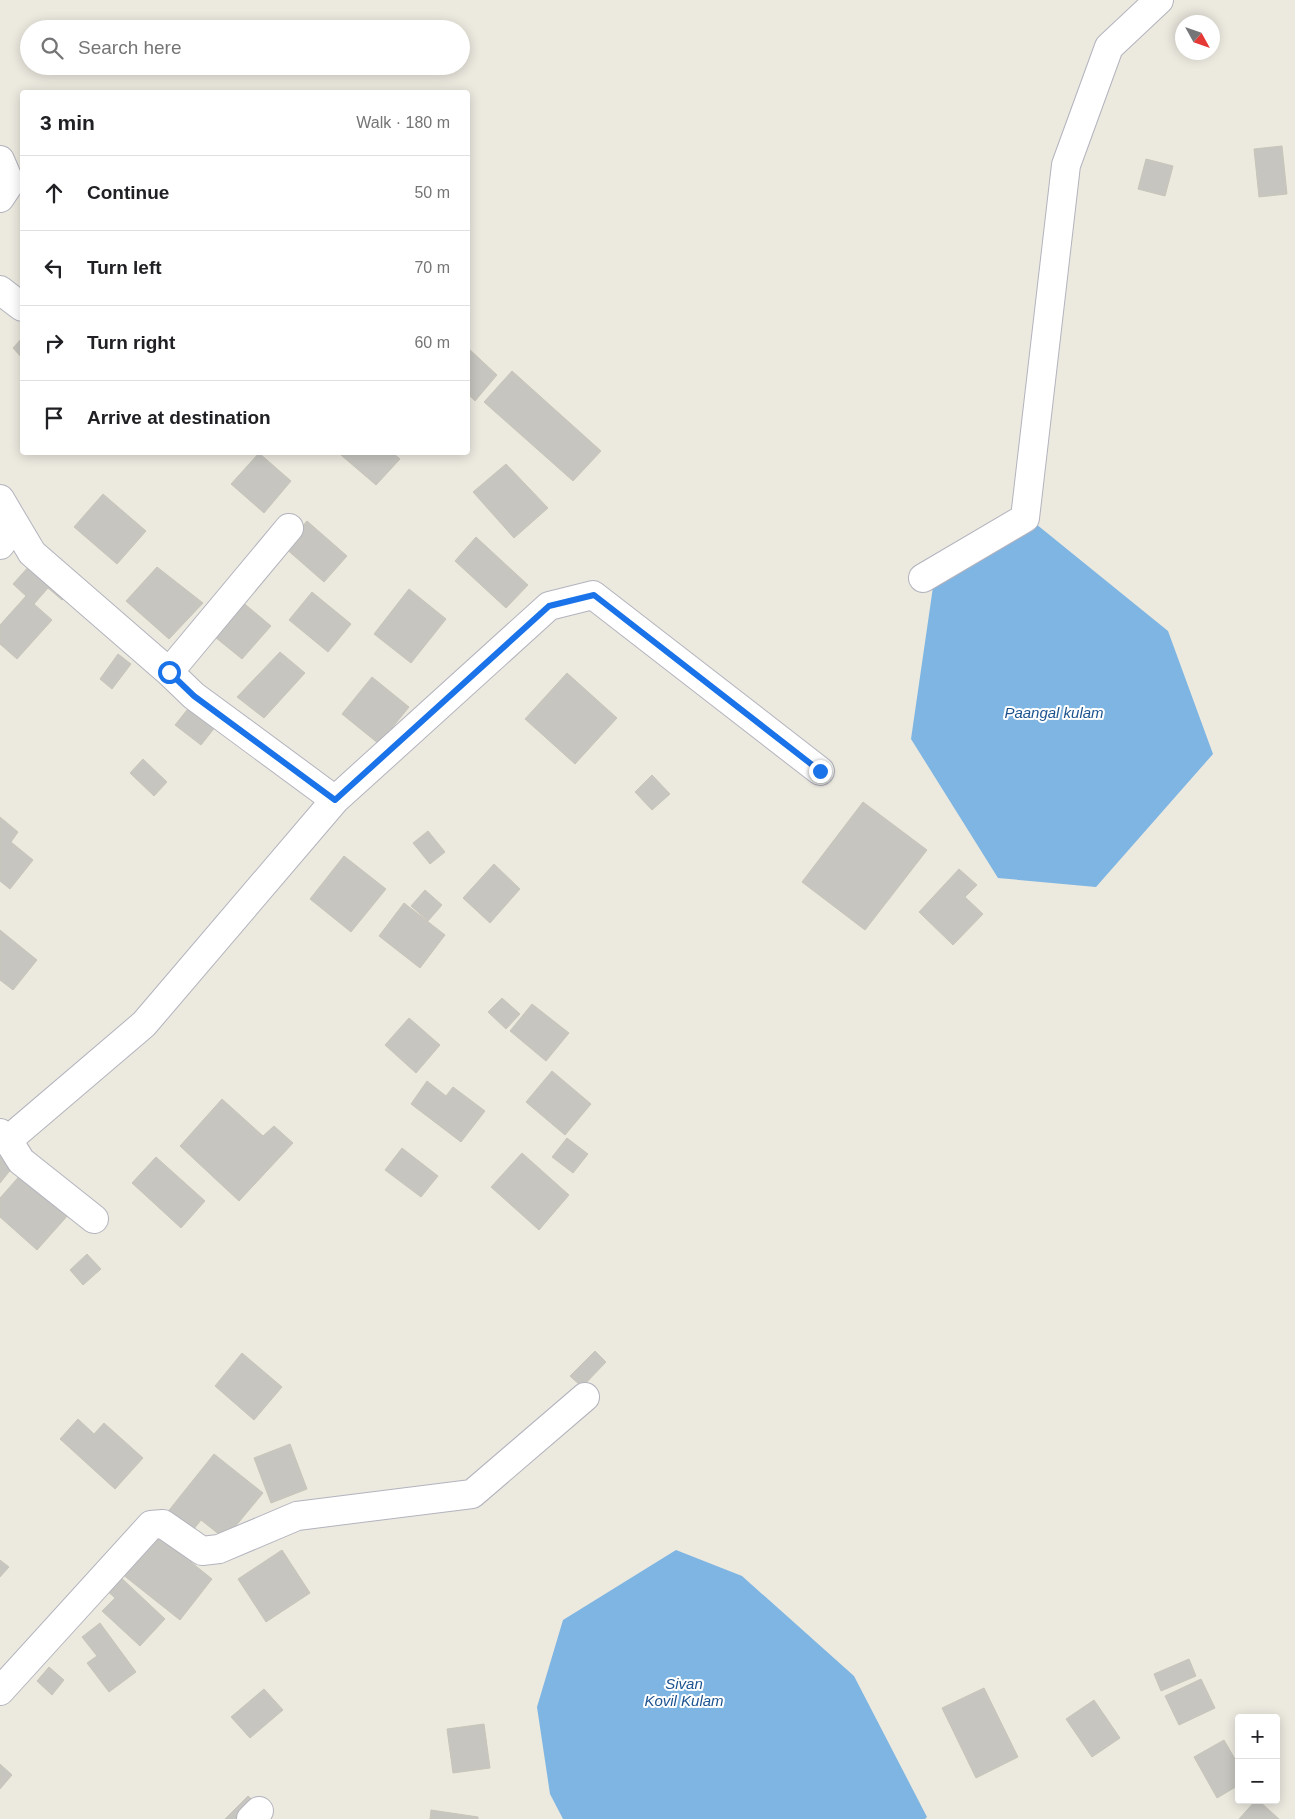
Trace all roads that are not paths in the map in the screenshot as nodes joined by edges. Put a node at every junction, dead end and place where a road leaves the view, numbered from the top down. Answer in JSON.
{"nodes":[{"id":1,"x":1159,"y":0,"type":"edge"},
{"id":2,"x":0,"y":160,"type":"edge"},
{"id":3,"x":0,"y":198,"type":"edge"},
{"id":4,"x":0,"y":290,"type":"edge"},
{"id":5,"x":20,"y":305,"type":"edge"},
{"id":6,"x":0,"y":500,"type":"edge"},
{"id":7,"x":289,"y":528,"type":"dead end"},
{"id":8,"x":8,"y":535,"type":"edge"},
{"id":9,"x":923,"y":578,"type":"dead end"},
{"id":10,"x":169,"y":672,"type":"junction"},
{"id":11,"x":820,"y":771,"type":"dead end"},
{"id":12,"x":335,"y":800,"type":"junction"},
{"id":13,"x":4,"y":1137,"type":"edge"},
{"id":14,"x":94,"y":1219,"type":"dead end"},
{"id":15,"x":585,"y":1397,"type":"dead end"},
{"id":16,"x":0,"y":1691,"type":"edge"}],
"edges":[{"from":1,"to":9,"type":"street"},
{"from":2,"to":3,"type":"street"},
{"from":4,"to":5,"type":"street"},
{"from":6,"to":8,"type":"street"},
{"from":7,"to":10,"type":"street"},
{"from":8,"to":10,"type":"street"},
{"from":10,"to":12,"type":"street"},
{"from":11,"to":12,"type":"street"},
{"from":12,"to":13,"type":"street"},
{"from":13,"to":14,"type":"street"},
{"from":15,"to":16,"type":"street"}]}
